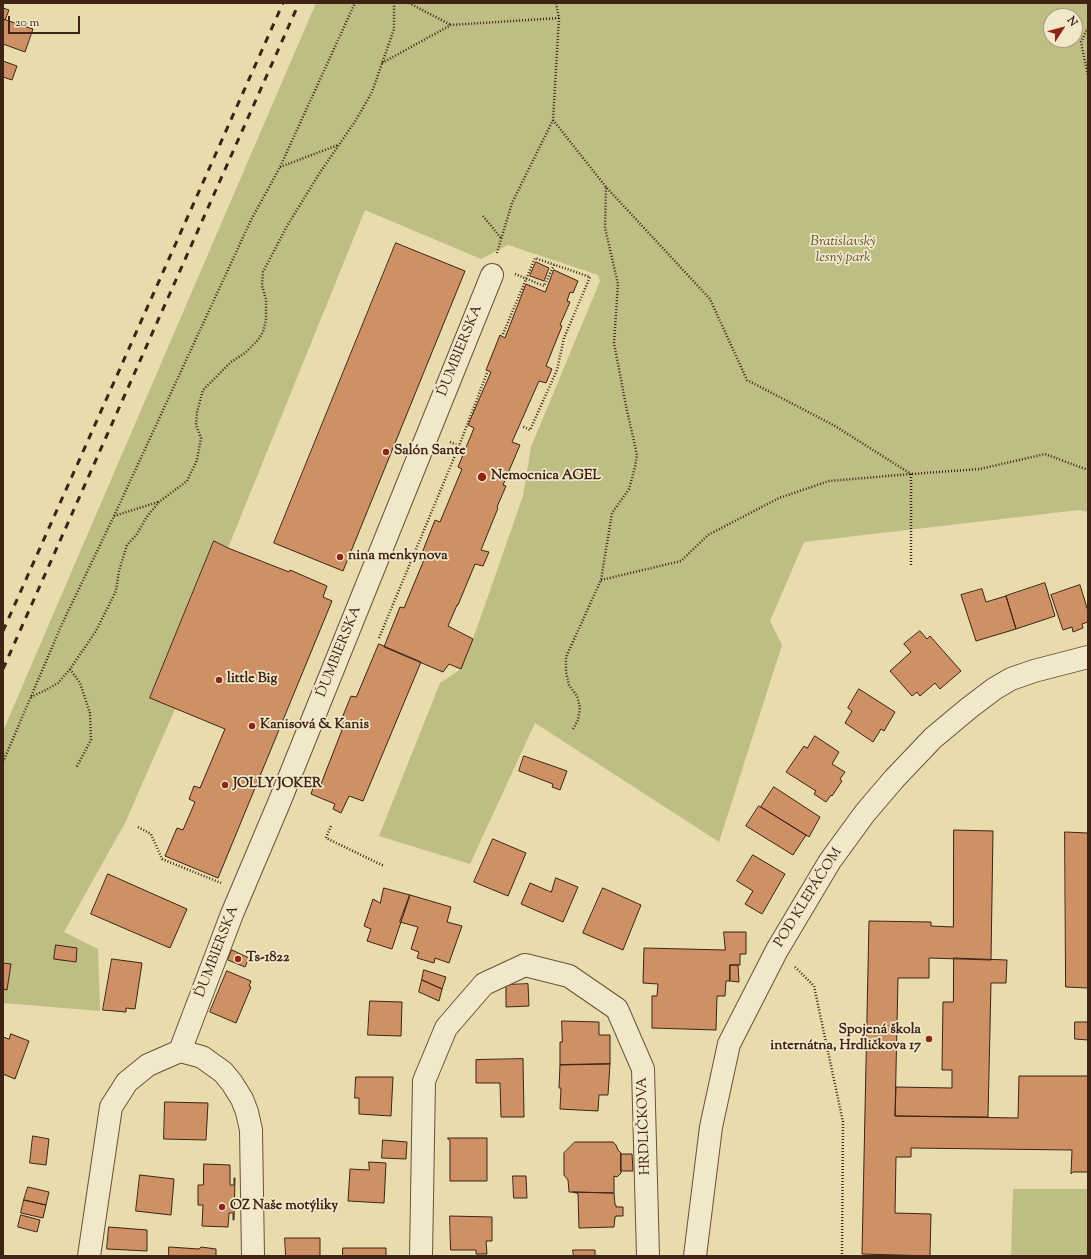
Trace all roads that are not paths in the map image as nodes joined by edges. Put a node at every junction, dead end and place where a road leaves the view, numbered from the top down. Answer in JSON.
{"nodes":[{"id":1,"x":492,"y":275,"type":"road end"},
{"id":2,"x":1088,"y":657,"type":"edge"},
{"id":3,"x":180,"y":1051,"type":"junction"},
{"id":4,"x":89,"y":1256,"type":"edge"},
{"id":5,"x":253,"y":1256,"type":"edge"},
{"id":6,"x":421,"y":1256,"type":"edge"},
{"id":7,"x":648,"y":1256,"type":"edge"},
{"id":8,"x":695,"y":1256,"type":"edge"}],
"edges":[{"from":1,"to":3,"type":"street","name":"ĎUMBIERSKA"},
{"from":2,"to":8,"type":"street","name":"POD KLEPÁČOM"},
{"from":3,"to":4,"type":"street"},
{"from":3,"to":5,"type":"street"},
{"from":6,"to":7,"type":"street","name":"HRDLIČKOVA"}]}
